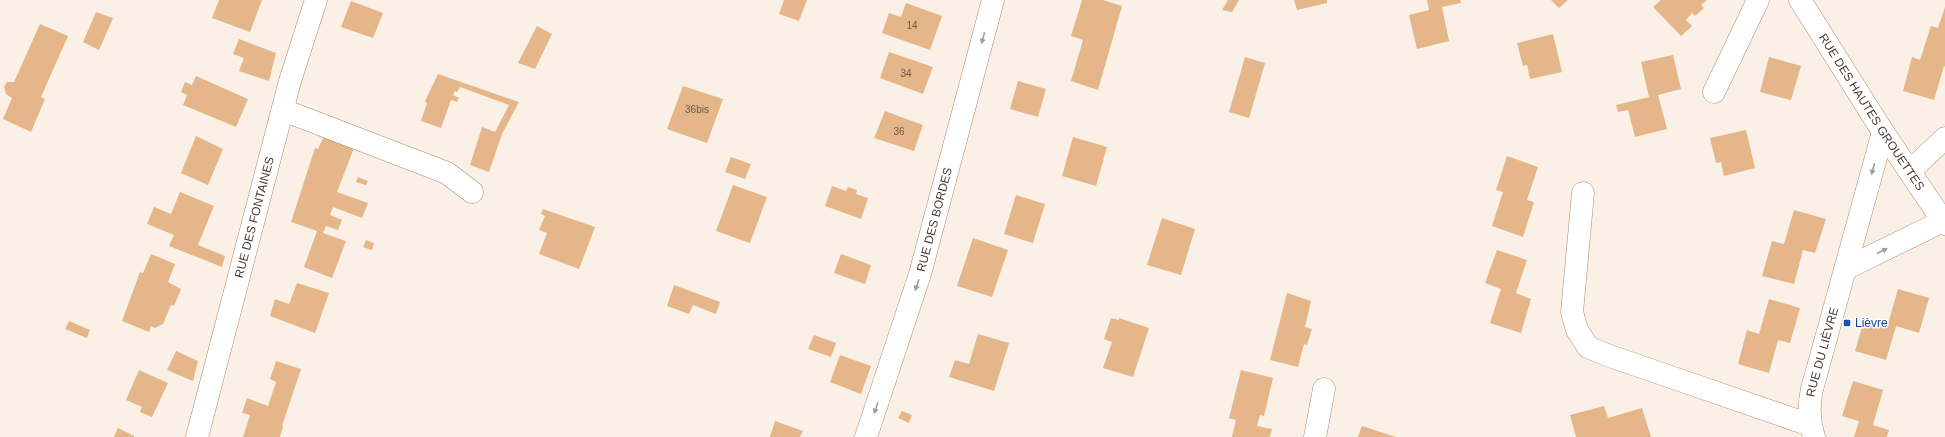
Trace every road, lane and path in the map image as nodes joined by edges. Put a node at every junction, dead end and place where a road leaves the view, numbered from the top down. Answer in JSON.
{"nodes":[{"id":1,"x":316,"y":0,"type":"edge"},
{"id":2,"x":993,"y":0,"type":"edge"},
{"id":3,"x":1758,"y":0,"type":"edge"},
{"id":4,"x":1800,"y":0,"type":"edge"},
{"id":5,"x":1714,"y":92,"type":"dead end"},
{"id":6,"x":283,"y":110,"type":"junction"},
{"id":7,"x":1883,"y":132,"type":"junction"},
{"id":8,"x":1945,"y":138,"type":"edge"},
{"id":9,"x":1910,"y":171,"type":"junction"},
{"id":10,"x":472,"y":192,"type":"dead end"},
{"id":11,"x":1583,"y":193,"type":"dead end"},
{"id":12,"x":1944,"y":222,"type":"edge"},
{"id":13,"x":1847,"y":268,"type":"junction"},
{"id":14,"x":1324,"y":389,"type":"dead end"},
{"id":15,"x":1812,"y":431,"type":"edge"},
{"id":16,"x":197,"y":437,"type":"edge"},
{"id":17,"x":866,"y":437,"type":"edge"},
{"id":18,"x":1316,"y":437,"type":"edge"}],
"edges":[{"from":1,"to":6,"type":"street","name":"RUE DES FONTAINES"},
{"from":2,"to":17,"type":"street","name":"RUE DES BORDES","one_way":true},
{"from":3,"to":5,"type":"street"},
{"from":4,"to":7,"type":"street","name":"RUE DES HAUTES GROUETTES"},
{"from":6,"to":10,"type":"street"},
{"from":6,"to":16,"type":"street","name":"RUE DES FONTAINES"},
{"from":7,"to":9,"type":"street","name":"RUE DES HAUTES GROUETTES"},
{"from":7,"to":13,"type":"street","name":"RUE DU LIÈVRE","one_way":true},
{"from":8,"to":9,"type":"street"},
{"from":9,"to":12,"type":"street","name":"RUE DES HAUTES GROUETTES"},
{"from":11,"to":15,"type":"street"},
{"from":13,"to":12,"type":"street","one_way":true},
{"from":13,"to":15,"type":"street","name":"RUE DU LIÈVRE"},
{"from":14,"to":18,"type":"street"}]}
